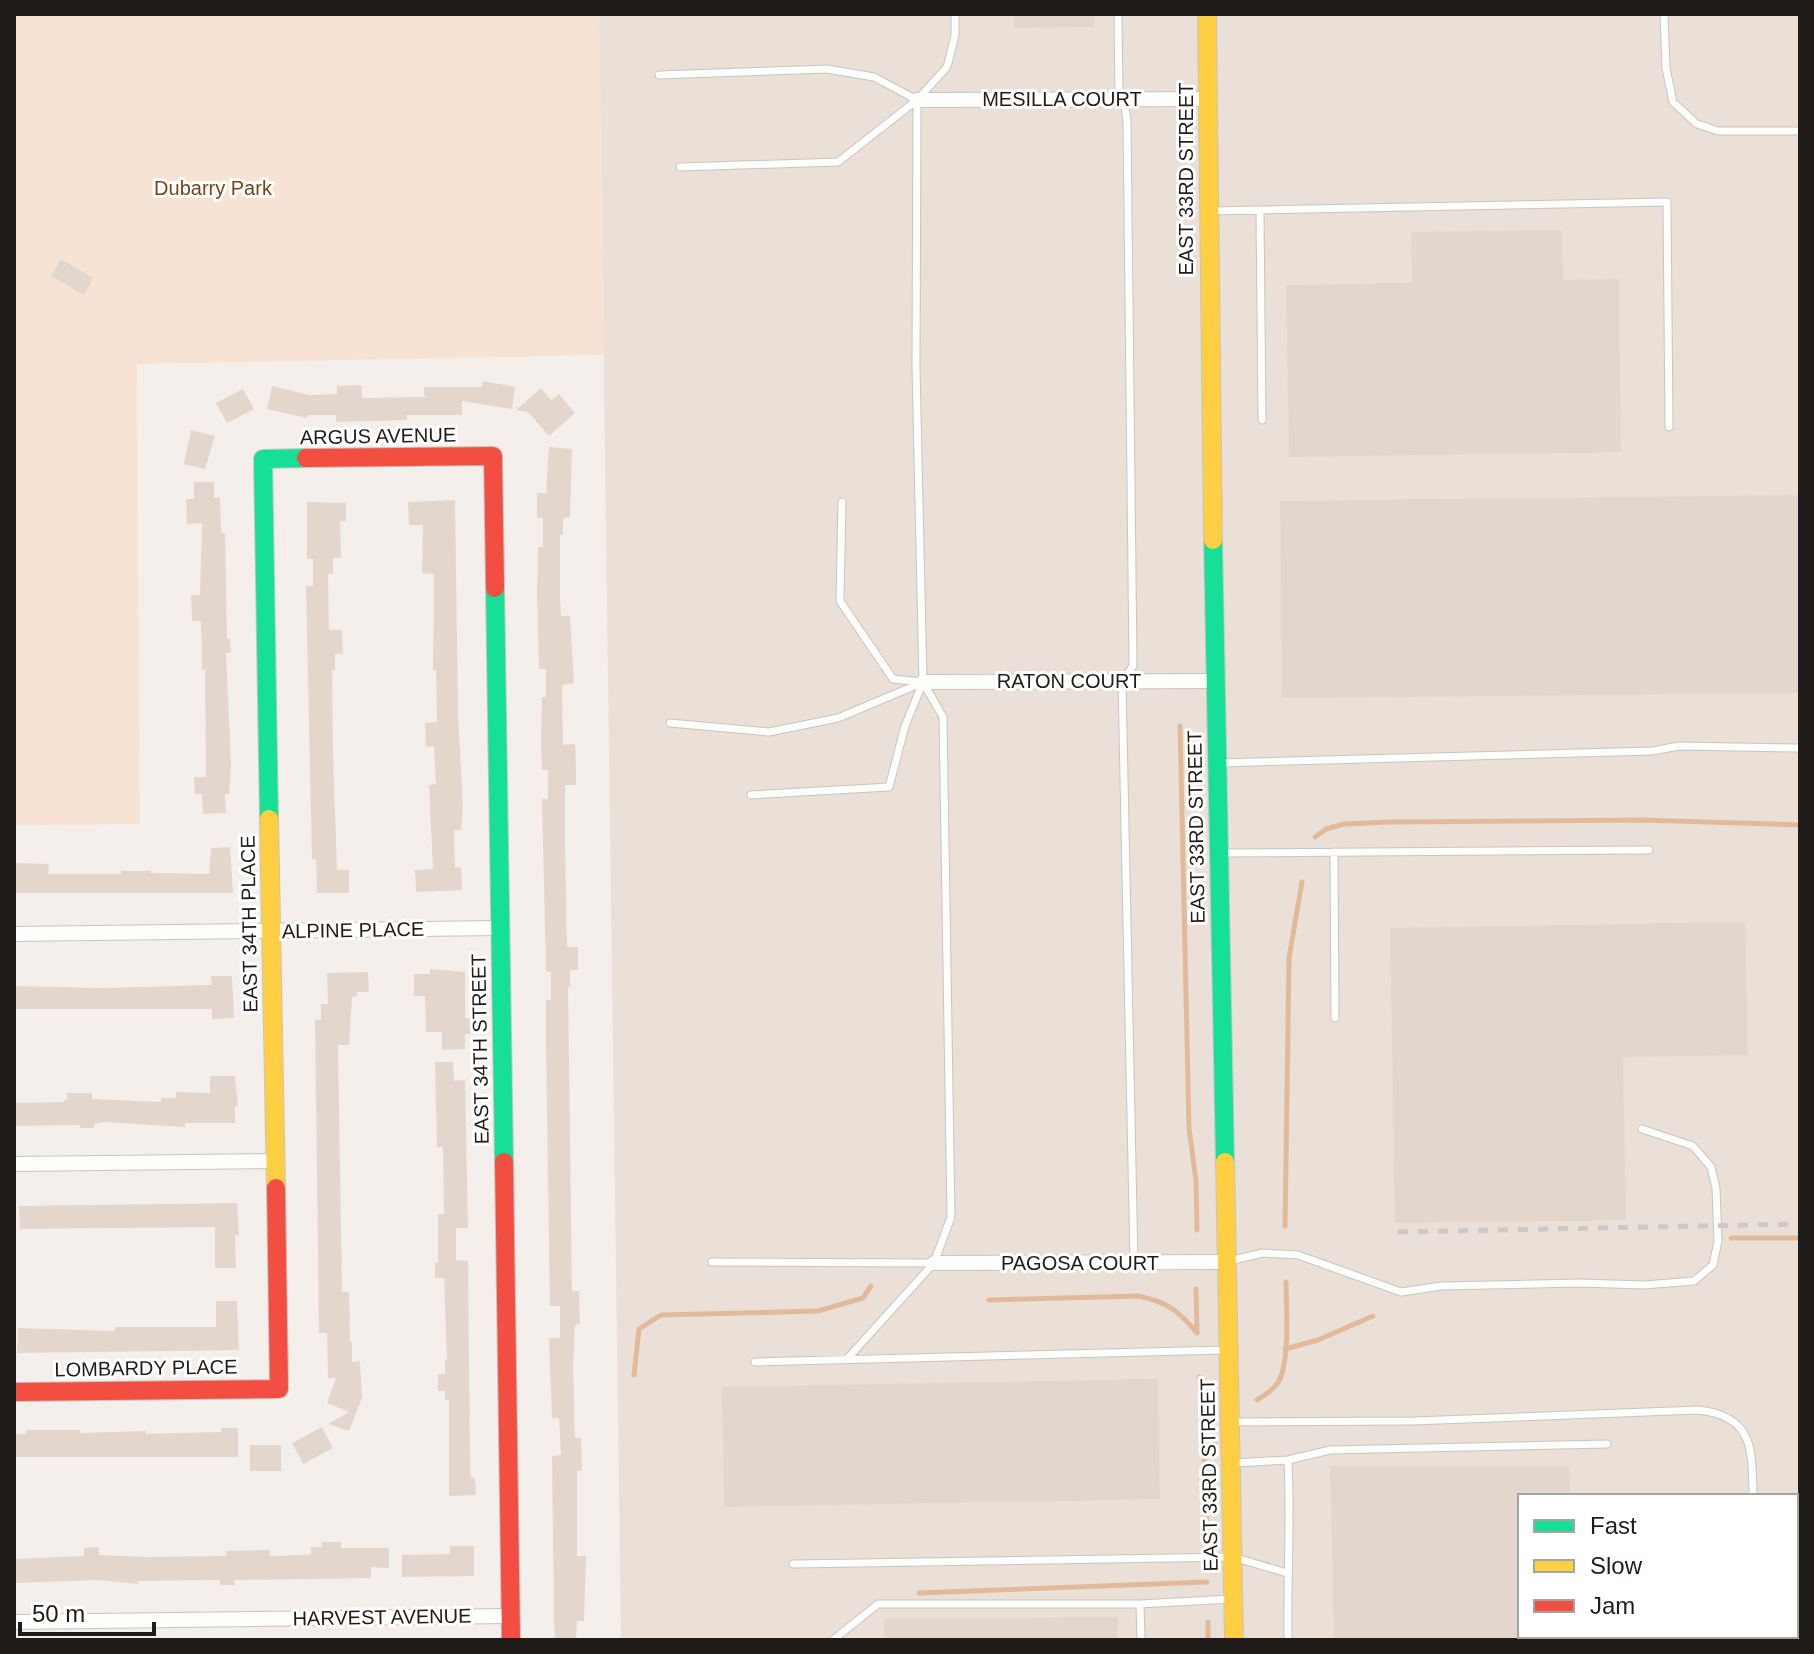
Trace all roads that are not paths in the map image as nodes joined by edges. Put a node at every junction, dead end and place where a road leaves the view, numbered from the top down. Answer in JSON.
{"nodes":[{"id":1,"x":955,"y":14,"type":"edge"},
{"id":2,"x":1118,"y":14,"type":"edge"},
{"id":3,"x":1207,"y":14,"type":"edge"},
{"id":4,"x":1664,"y":14,"type":"edge"},
{"id":5,"x":659,"y":75,"type":"dead end"},
{"id":6,"x":1119,"y":99,"type":"junction"},
{"id":7,"x":1207,"y":99,"type":"junction"},
{"id":8,"x":917,"y":100,"type":"junction"},
{"id":9,"x":1800,"y":131,"type":"edge"},
{"id":10,"x":680,"y":167,"type":"dead end"},
{"id":11,"x":1208,"y":211,"type":"junction"},
{"id":12,"x":1260,"y":211,"type":"junction"},
{"id":13,"x":1262,"y":420,"type":"dead end"},
{"id":14,"x":1669,"y":427,"type":"dead end"},
{"id":15,"x":493,"y":456,"type":"joint"},
{"id":16,"x":263,"y":459,"type":"joint"},
{"id":17,"x":842,"y":502,"type":"dead end"},
{"id":18,"x":1122,"y":681,"type":"junction"},
{"id":19,"x":1215,"y":681,"type":"junction"},
{"id":20,"x":923,"y":682,"type":"junction"},
{"id":21,"x":670,"y":723,"type":"dead end"},
{"id":22,"x":1800,"y":748,"type":"edge"},
{"id":23,"x":1216,"y":763,"type":"junction"},
{"id":24,"x":751,"y":795,"type":"dead end"},
{"id":25,"x":1649,"y":850,"type":"dead end"},
{"id":26,"x":1334,"y":852,"type":"junction"},
{"id":27,"x":1218,"y":853,"type":"junction"},
{"id":28,"x":500,"y":928,"type":"junction"},
{"id":29,"x":271,"y":931,"type":"junction"},
{"id":30,"x":14,"y":934,"type":"edge"},
{"id":31,"x":1335,"y":1018,"type":"dead end"},
{"id":32,"x":1642,"y":1129,"type":"dead end"},
{"id":33,"x":275,"y":1161,"type":"junction"},
{"id":34,"x":14,"y":1164,"type":"edge"},
{"id":35,"x":712,"y":1262,"type":"dead end"},
{"id":36,"x":1134,"y":1262,"type":"junction"},
{"id":37,"x":1227,"y":1262,"type":"junction"},
{"id":38,"x":934,"y":1263,"type":"junction"},
{"id":39,"x":1228,"y":1350,"type":"junction"},
{"id":40,"x":847,"y":1359,"type":"junction"},
{"id":41,"x":755,"y":1362,"type":"dead end"},
{"id":42,"x":279,"y":1389,"type":"joint"},
{"id":43,"x":14,"y":1392,"type":"edge"},
{"id":44,"x":1230,"y":1422,"type":"junction"},
{"id":45,"x":1607,"y":1444,"type":"dead end"},
{"id":46,"x":1288,"y":1460,"type":"junction"},
{"id":47,"x":1231,"y":1463,"type":"junction"},
{"id":48,"x":1753,"y":1494,"type":"edge"},
{"id":49,"x":1233,"y":1557,"type":"junction"},
{"id":50,"x":793,"y":1564,"type":"dead end"},
{"id":51,"x":1287,"y":1573,"type":"junction"},
{"id":52,"x":1234,"y":1599,"type":"junction"},
{"id":53,"x":1140,"y":1604,"type":"junction"},
{"id":54,"x":511,"y":1616,"type":"junction"},
{"id":55,"x":14,"y":1622,"type":"edge"},
{"id":56,"x":511,"y":1640,"type":"edge"},
{"id":57,"x":833,"y":1640,"type":"edge"},
{"id":58,"x":1141,"y":1640,"type":"edge"},
{"id":59,"x":1234,"y":1640,"type":"edge"},
{"id":60,"x":1288,"y":1640,"type":"edge"}],
"edges":[{"from":1,"to":8,"type":"lane"},
{"from":2,"to":6,"type":"lane"},
{"from":3,"to":7,"type":"street","name":"EAST 33RD STREET"},
{"from":4,"to":9,"type":"lane"},
{"from":5,"to":8,"type":"lane"},
{"from":6,"to":7,"type":"street","name":"MESILLA COURT"},
{"from":6,"to":8,"type":"street","name":"MESILLA COURT"},
{"from":6,"to":18,"type":"lane"},
{"from":7,"to":11,"type":"street","name":"EAST 33RD STREET"},
{"from":8,"to":10,"type":"lane"},
{"from":8,"to":20,"type":"lane"},
{"from":11,"to":12,"type":"lane"},
{"from":11,"to":19,"type":"street","name":"EAST 33RD STREET"},
{"from":12,"to":13,"type":"lane"},
{"from":12,"to":14,"type":"lane"},
{"from":15,"to":16,"type":"street","name":"ARGUS AVENUE"},
{"from":15,"to":28,"type":"street","name":"EAST 34TH STREET"},
{"from":16,"to":29,"type":"street","name":"EAST 34TH PLACE"},
{"from":17,"to":20,"type":"lane"},
{"from":18,"to":19,"type":"street","name":"RATON COURT"},
{"from":18,"to":20,"type":"street","name":"RATON COURT"},
{"from":18,"to":36,"type":"lane"},
{"from":19,"to":23,"type":"street","name":"EAST 33RD STREET"},
{"from":20,"to":21,"type":"lane"},
{"from":20,"to":24,"type":"lane"},
{"from":20,"to":38,"type":"lane"},
{"from":22,"to":23,"type":"lane"},
{"from":23,"to":27,"type":"street","name":"EAST 33RD STREET"},
{"from":25,"to":26,"type":"lane"},
{"from":26,"to":27,"type":"lane"},
{"from":26,"to":31,"type":"lane"},
{"from":27,"to":37,"type":"street","name":"EAST 33RD STREET"},
{"from":28,"to":29,"type":"street","name":"ALPINE PLACE"},
{"from":28,"to":54,"type":"street","name":"EAST 34TH STREET"},
{"from":29,"to":30,"type":"street","name":"ALPINE PLACE"},
{"from":29,"to":33,"type":"street","name":"EAST 34TH PLACE"},
{"from":32,"to":37,"type":"lane"},
{"from":33,"to":34,"type":"street"},
{"from":33,"to":42,"type":"street","name":"EAST 34TH PLACE"},
{"from":35,"to":38,"type":"lane"},
{"from":36,"to":37,"type":"street","name":"PAGOSA COURT"},
{"from":36,"to":38,"type":"street","name":"PAGOSA COURT"},
{"from":37,"to":39,"type":"street","name":"EAST 33RD STREET"},
{"from":38,"to":40,"type":"lane"},
{"from":39,"to":40,"type":"lane"},
{"from":39,"to":44,"type":"street","name":"EAST 33RD STREET"},
{"from":40,"to":41,"type":"lane"},
{"from":42,"to":43,"type":"street","name":"LOMBARDY PLACE"},
{"from":44,"to":47,"type":"street","name":"EAST 33RD STREET"},
{"from":44,"to":48,"type":"lane"},
{"from":45,"to":46,"type":"lane"},
{"from":46,"to":47,"type":"lane"},
{"from":46,"to":51,"type":"lane"},
{"from":47,"to":49,"type":"street","name":"EAST 33RD STREET"},
{"from":49,"to":50,"type":"lane"},
{"from":49,"to":51,"type":"lane"},
{"from":49,"to":52,"type":"street","name":"EAST 33RD STREET"},
{"from":51,"to":60,"type":"lane"},
{"from":52,"to":53,"type":"lane"},
{"from":52,"to":59,"type":"street","name":"EAST 33RD STREET"},
{"from":53,"to":57,"type":"lane"},
{"from":53,"to":58,"type":"lane"},
{"from":54,"to":55,"type":"street","name":"HARVEST AVENUE"},
{"from":54,"to":56,"type":"street","name":"EAST 34TH STREET"}]}
